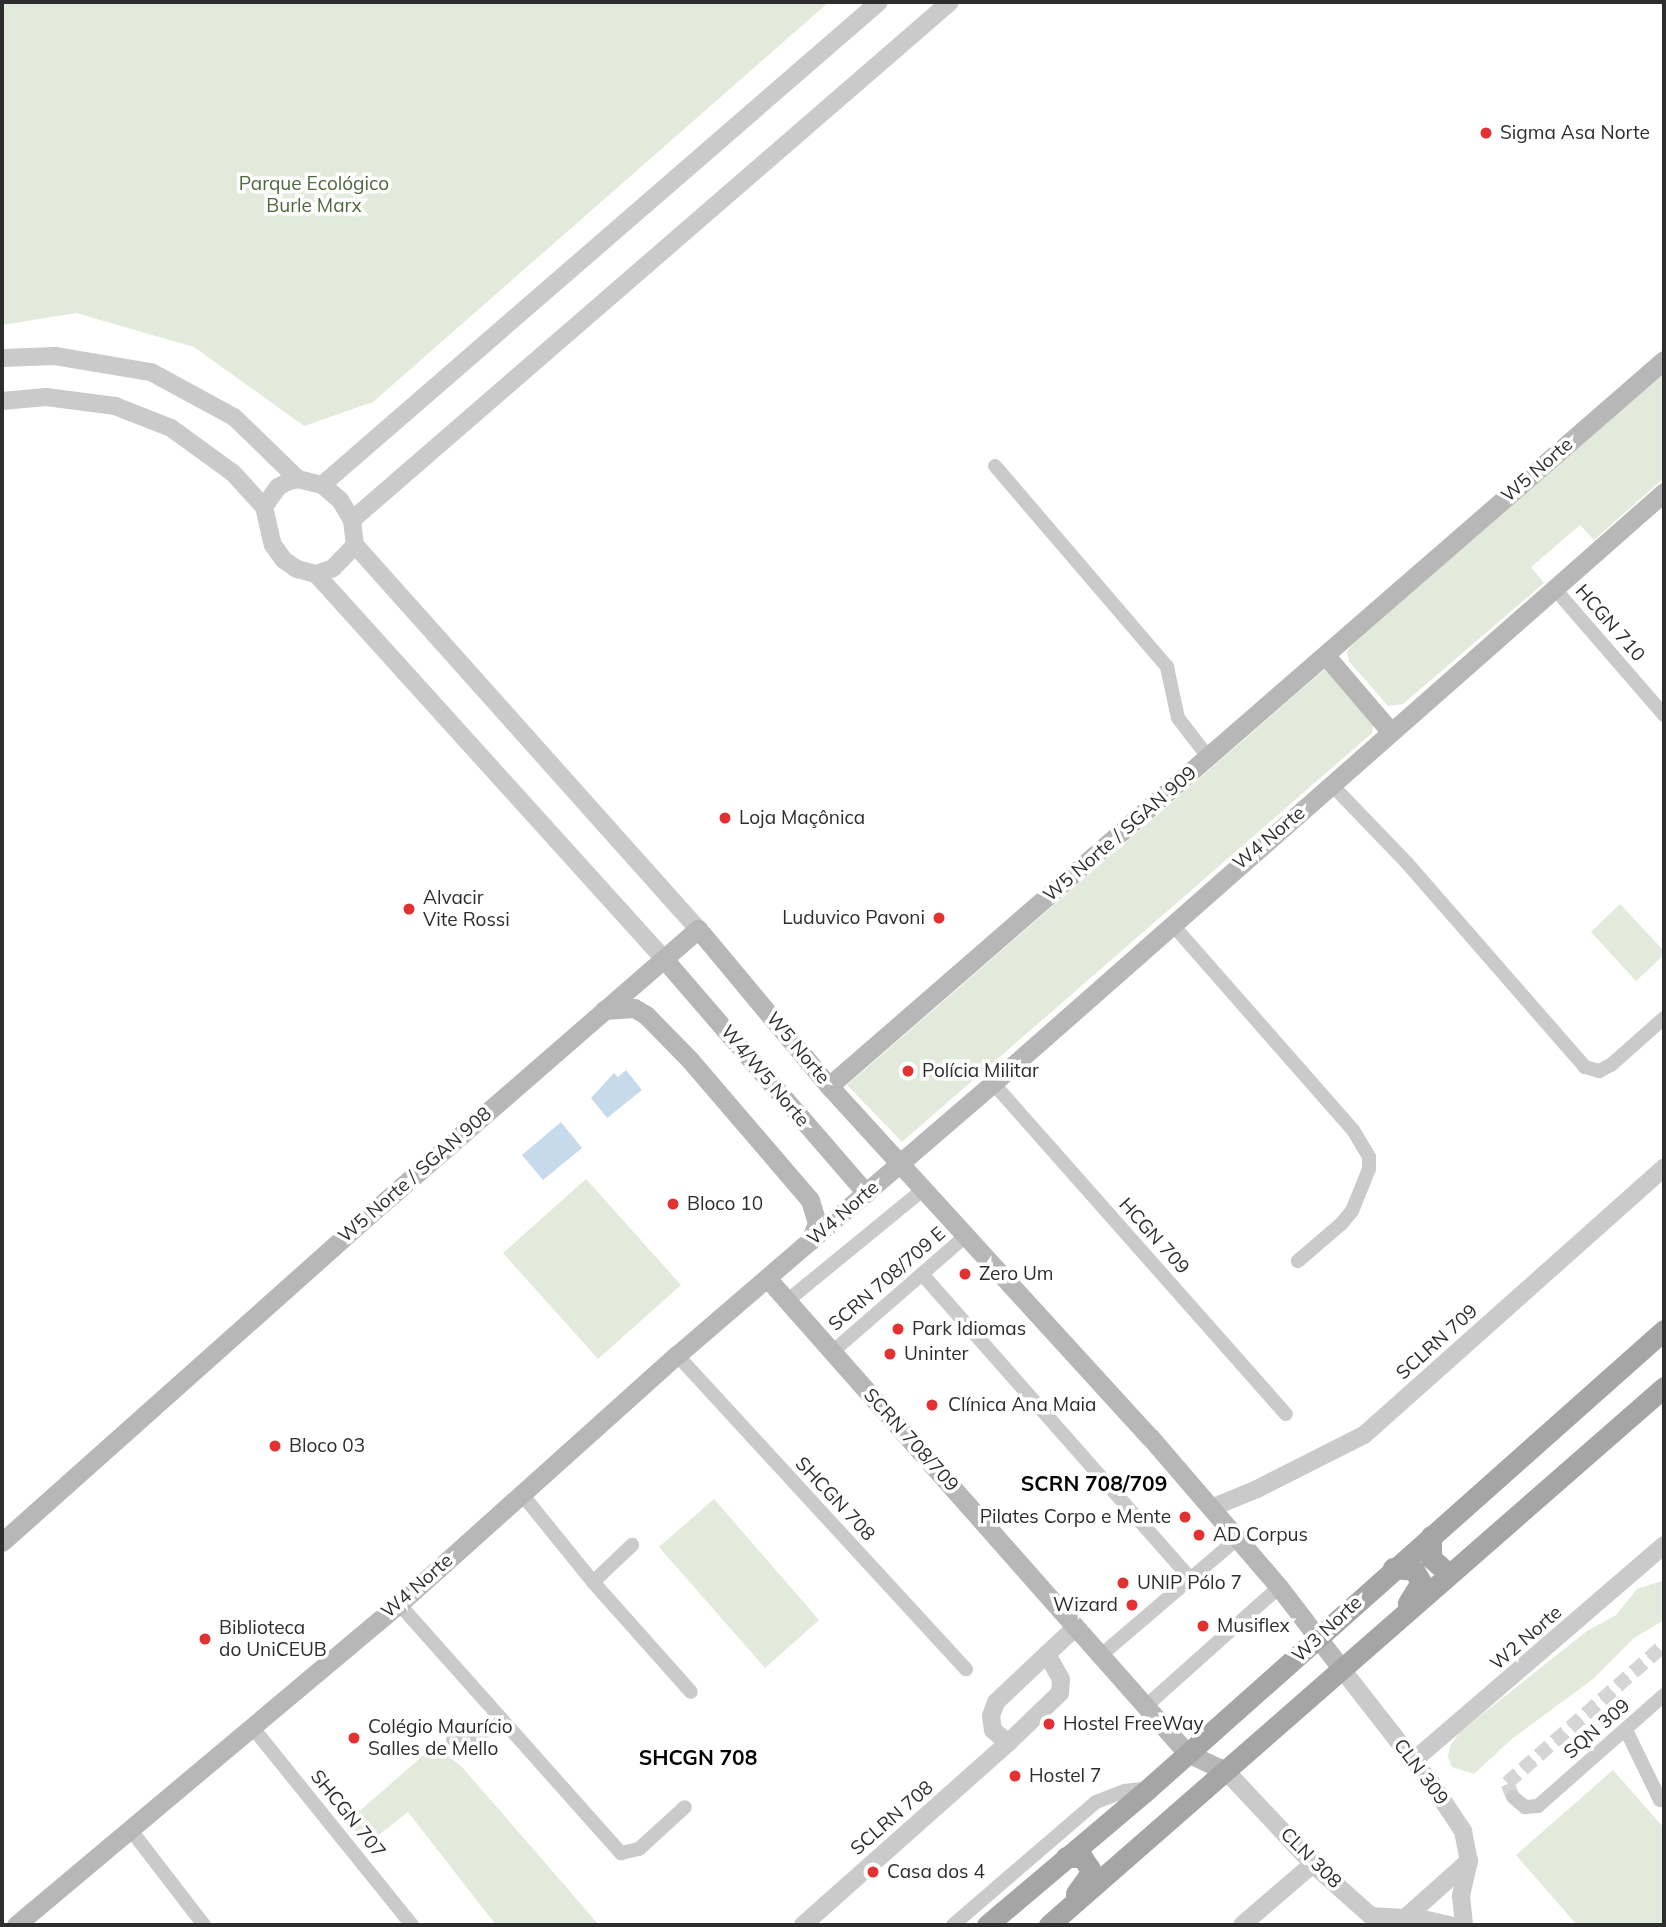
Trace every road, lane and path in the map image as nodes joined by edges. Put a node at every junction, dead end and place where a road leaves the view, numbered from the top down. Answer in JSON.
{"nodes":[{"id":1,"x":879,"y":2,"type":"edge"},
{"id":2,"x":950,"y":2,"type":"edge"},
{"id":3,"x":937,"y":8,"type":"edge"},
{"id":4,"x":2,"y":358,"type":"edge"},
{"id":5,"x":1664,"y":360,"type":"edge"},
{"id":6,"x":2,"y":401,"type":"edge"},
{"id":7,"x":995,"y":466,"type":"dead end"},
{"id":8,"x":298,"y":479,"type":"junction"},
{"id":9,"x":322,"y":485,"type":"junction"},
{"id":10,"x":1664,"y":492,"type":"edge"},
{"id":11,"x":264,"y":507,"type":"junction"},
{"id":12,"x":352,"y":520,"type":"junction"},
{"id":13,"x":355,"y":545,"type":"junction"},
{"id":14,"x":316,"y":574,"type":"junction"},
{"id":15,"x":1410,"y":580,"type":"joint"},
{"id":16,"x":1554,"y":588,"type":"junction"},
{"id":17,"x":1326,"y":656,"type":"junction"},
{"id":18,"x":1664,"y":715,"type":"edge"},
{"id":19,"x":1390,"y":731,"type":"junction"},
{"id":20,"x":1209,"y":757,"type":"junction"},
{"id":21,"x":1331,"y":784,"type":"junction"},
{"id":22,"x":1172,"y":924,"type":"junction"},
{"id":23,"x":698,"y":929,"type":"junction"},
{"id":24,"x":663,"y":959,"type":"junction"},
{"id":25,"x":604,"y":1010,"type":"junction"},
{"id":26,"x":1664,"y":1018,"type":"edge"},
{"id":27,"x":993,"y":1083,"type":"junction"},
{"id":28,"x":830,"y":1086,"type":"junction"},
{"id":29,"x":901,"y":1163,"type":"junction"},
{"id":30,"x":1664,"y":1168,"type":"edge"},
{"id":31,"x":925,"y":1188,"type":"junction"},
{"id":32,"x":866,"y":1193,"type":"junction"},
{"id":33,"x":968,"y":1234,"type":"junction"},
{"id":34,"x":810,"y":1242,"type":"junction"},
{"id":35,"x":1298,"y":1261,"type":"dead end"},
{"id":36,"x":922,"y":1273,"type":"junction"},
{"id":37,"x":767,"y":1278,"type":"junction"},
{"id":38,"x":787,"y":1301,"type":"junction"},
{"id":39,"x":1664,"y":1330,"type":"edge"},
{"id":40,"x":831,"y":1353,"type":"junction"},
{"id":41,"x":677,"y":1355,"type":"junction"},
{"id":42,"x":1664,"y":1387,"type":"edge"},
{"id":43,"x":1286,"y":1414,"type":"dead end"},
{"id":44,"x":521,"y":1493,"type":"junction"},
{"id":45,"x":1211,"y":1508,"type":"junction"},
{"id":46,"x":1431,"y":1536,"type":"junction"},
{"id":47,"x":1238,"y":1538,"type":"junction"},
{"id":48,"x":2,"y":1542,"type":"edge"},
{"id":49,"x":632,"y":1545,"type":"dead end"},
{"id":50,"x":1664,"y":1545,"type":"edge"},
{"id":51,"x":1393,"y":1568,"type":"junction"},
{"id":52,"x":1450,"y":1574,"type":"junction"},
{"id":53,"x":1190,"y":1578,"type":"junction"},
{"id":54,"x":593,"y":1582,"type":"junction"},
{"id":55,"x":1279,"y":1587,"type":"junction"},
{"id":56,"x":399,"y":1604,"type":"junction"},
{"id":57,"x":1389,"y":1627,"type":"junction"},
{"id":58,"x":1075,"y":1628,"type":"junction"},
{"id":59,"x":1318,"y":1638,"type":"junction"},
{"id":60,"x":1046,"y":1654,"type":"junction"},
{"id":61,"x":1100,"y":1656,"type":"junction"},
{"id":62,"x":1341,"y":1668,"type":"junction"},
{"id":63,"x":965,"y":1669,"type":"dead end"},
{"id":64,"x":691,"y":1692,"type":"dead end"},
{"id":65,"x":1664,"y":1695,"type":"edge"},
{"id":66,"x":1145,"y":1707,"type":"junction"},
{"id":67,"x":501,"y":1718,"type":"junction"},
{"id":68,"x":253,"y":1728,"type":"junction"},
{"id":69,"x":1626,"y":1730,"type":"junction"},
{"id":70,"x":453,"y":1739,"type":"dead end"},
{"id":71,"x":1008,"y":1743,"type":"junction"},
{"id":72,"x":1187,"y":1753,"type":"junction"},
{"id":73,"x":1413,"y":1761,"type":"junction"},
{"id":74,"x":1226,"y":1771,"type":"junction"},
{"id":75,"x":1149,"y":1788,"type":"junction"},
{"id":76,"x":1513,"y":1797,"type":"dead end"},
{"id":77,"x":1664,"y":1797,"type":"edge"},
{"id":78,"x":685,"y":1807,"type":"dead end"},
{"id":79,"x":1111,"y":1819,"type":"junction"},
{"id":80,"x":130,"y":1829,"type":"junction"},
{"id":81,"x":1127,"y":1855,"type":"junction"},
{"id":82,"x":1066,"y":1857,"type":"junction"},
{"id":83,"x":1469,"y":1861,"type":"junction"},
{"id":84,"x":1313,"y":1864,"type":"junction"},
{"id":85,"x":1405,"y":1918,"type":"junction"},
{"id":86,"x":1054,"y":1921,"type":"edge"},
{"id":87,"x":200,"y":1924,"type":"edge"},
{"id":88,"x":16,"y":1925,"type":"edge"},
{"id":89,"x":412,"y":1925,"type":"edge"},
{"id":90,"x":803,"y":1925,"type":"edge"},
{"id":91,"x":953,"y":1925,"type":"edge"},
{"id":92,"x":987,"y":1925,"type":"edge"},
{"id":93,"x":1242,"y":1925,"type":"edge"},
{"id":94,"x":1450,"y":1925,"type":"edge"},
{"id":95,"x":1464,"y":1925,"type":"edge"}],
"edges":[{"from":1,"to":9,"type":"street"},
{"from":2,"to":3,"type":"street"},
{"from":3,"to":12,"type":"street"},
{"from":4,"to":8,"type":"street"},
{"from":5,"to":15,"type":"main road","name":"W5 Norte"},
{"from":6,"to":11,"type":"street"},
{"from":7,"to":20,"type":"street"},
{"from":8,"to":9,"type":"street"},
{"from":8,"to":11,"type":"street"},
{"from":9,"to":12,"type":"street"},
{"from":10,"to":16,"type":"main road","name":"W4 Norte"},
{"from":11,"to":14,"type":"street"},
{"from":12,"to":13,"type":"street"},
{"from":13,"to":14,"type":"street"},
{"from":13,"to":23,"type":"street"},
{"from":14,"to":24,"type":"street"},
{"from":15,"to":17,"type":"main road","name":"W5 Norte / SGAN 909"},
{"from":16,"to":18,"type":"street","name":"HCGN 710"},
{"from":16,"to":19,"type":"main road","name":"W4 Norte"},
{"from":17,"to":19,"type":"main road"},
{"from":17,"to":20,"type":"main road","name":"W5 Norte / SGAN 909"},
{"from":19,"to":21,"type":"main road","name":"W4 Norte"},
{"from":20,"to":28,"type":"main road","name":"W5 Norte / SGAN 909"},
{"from":21,"to":22,"type":"main road","name":"W4 Norte"},
{"from":21,"to":26,"type":"street"},
{"from":22,"to":27,"type":"main road","name":"W4 Norte"},
{"from":22,"to":35,"type":"street"},
{"from":23,"to":24,"type":"main road","name":"W5 Norte / SGAN 908"},
{"from":23,"to":28,"type":"main road","name":"W5 Norte"},
{"from":24,"to":25,"type":"main road","name":"W5 Norte / SGAN 908"},
{"from":24,"to":32,"type":"main road","name":"W4/W5 Norte"},
{"from":25,"to":34,"type":"main road"},
{"from":25,"to":48,"type":"main road","name":"W5 Norte / SGAN 908"},
{"from":27,"to":29,"type":"main road","name":"W4 Norte"},
{"from":27,"to":43,"type":"street","name":"HCGN 709"},
{"from":28,"to":29,"type":"main road","name":"W5 Norte"},
{"from":29,"to":31,"type":"main road"},
{"from":29,"to":32,"type":"main road","name":"W4 Norte"},
{"from":30,"to":45,"type":"street","name":"SCLRN 709"},
{"from":31,"to":33,"type":"main road"},
{"from":31,"to":38,"type":"street"},
{"from":32,"to":34,"type":"main road","name":"W4 Norte"},
{"from":33,"to":36,"type":"street","name":"SCRN 708/709 E"},
{"from":33,"to":45,"type":"main road"},
{"from":34,"to":37,"type":"main road","name":"W4 Norte"},
{"from":36,"to":40,"type":"street","name":"SCRN 708/709 E"},
{"from":36,"to":53,"type":"street"},
{"from":37,"to":38,"type":"main road","name":"SCRN 708/709"},
{"from":37,"to":41,"type":"main road","name":"W4 Norte"},
{"from":38,"to":40,"type":"main road","name":"SCRN 708/709"},
{"from":39,"to":46,"type":"main road","name":"W3 Norte"},
{"from":40,"to":58,"type":"main road","name":"SCRN 708/709"},
{"from":41,"to":44,"type":"main road","name":"W4 Norte"},
{"from":41,"to":63,"type":"street","name":"SHCGN 708"},
{"from":42,"to":52,"type":"main road","name":"W3 Norte"},
{"from":44,"to":54,"type":"street"},
{"from":44,"to":56,"type":"main road","name":"W4 Norte"},
{"from":45,"to":47,"type":"main road"},
{"from":46,"to":51,"type":"main road","name":"W3 Norte"},
{"from":46,"to":52,"type":"main road"},
{"from":47,"to":53,"type":"street"},
{"from":47,"to":55,"type":"main road"},
{"from":49,"to":54,"type":"street"},
{"from":50,"to":73,"type":"street","name":"W2 Norte"},
{"from":51,"to":57,"type":"main road"},
{"from":51,"to":59,"type":"main road","name":"W3 Norte"},
{"from":52,"to":57,"type":"main road","name":"W3 Norte"},
{"from":53,"to":61,"type":"street"},
{"from":54,"to":64,"type":"street"},
{"from":55,"to":59,"type":"main road"},
{"from":55,"to":66,"type":"street"},
{"from":56,"to":67,"type":"street"},
{"from":56,"to":68,"type":"main road","name":"W4 Norte"},
{"from":57,"to":62,"type":"main road","name":"W3 Norte"},
{"from":58,"to":60,"type":"street"},
{"from":58,"to":61,"type":"main road","name":"SCRN 708/709"},
{"from":59,"to":62,"type":"main road","name":"CLN 309"},
{"from":59,"to":72,"type":"main road","name":"W3 Norte"},
{"from":60,"to":71,"type":"street","name":"SCLRN 708"},
{"from":60,"to":71,"type":"street"},
{"from":61,"to":66,"type":"main road","name":"SCRN 708/709"},
{"from":62,"to":73,"type":"street","name":"CLN 309"},
{"from":62,"to":74,"type":"main road","name":"W3 Norte"},
{"from":65,"to":69,"type":"street","name":"SQN 309"},
{"from":66,"to":72,"type":"main road","name":"SCRN 708/709"},
{"from":67,"to":70,"type":"street"},
{"from":67,"to":78,"type":"street"},
{"from":68,"to":80,"type":"main road","name":"W4 Norte"},
{"from":68,"to":89,"type":"street","name":"SHCGN 707"},
{"from":69,"to":76,"type":"street","name":"SQN 309"},
{"from":69,"to":77,"type":"street"},
{"from":71,"to":90,"type":"street","name":"SCLRN 708"},
{"from":72,"to":74,"type":"main road","name":"CLN 308"},
{"from":72,"to":75,"type":"main road","name":"W3 Norte"},
{"from":73,"to":83,"type":"street","name":"CLN 309"},
{"from":74,"to":81,"type":"main road","name":"W3 Norte"},
{"from":74,"to":84,"type":"street","name":"CLN 308"},
{"from":75,"to":79,"type":"main road","name":"W3 Norte"},
{"from":75,"to":91,"type":"street"},
{"from":79,"to":81,"type":"main road"},
{"from":79,"to":82,"type":"main road","name":"W3 Norte"},
{"from":80,"to":87,"type":"street"},
{"from":80,"to":88,"type":"main road","name":"W4 Norte"},
{"from":81,"to":86,"type":"main road","name":"W3 Norte"},
{"from":82,"to":86,"type":"main road"},
{"from":82,"to":92,"type":"main road","name":"W3 Norte"},
{"from":83,"to":85,"type":"street"},
{"from":83,"to":95,"type":"street","name":"CLN 309"},
{"from":84,"to":85,"type":"street","name":"CLN 308"},
{"from":84,"to":93,"type":"street"},
{"from":85,"to":94,"type":"street","name":"CLN 308"}]}
